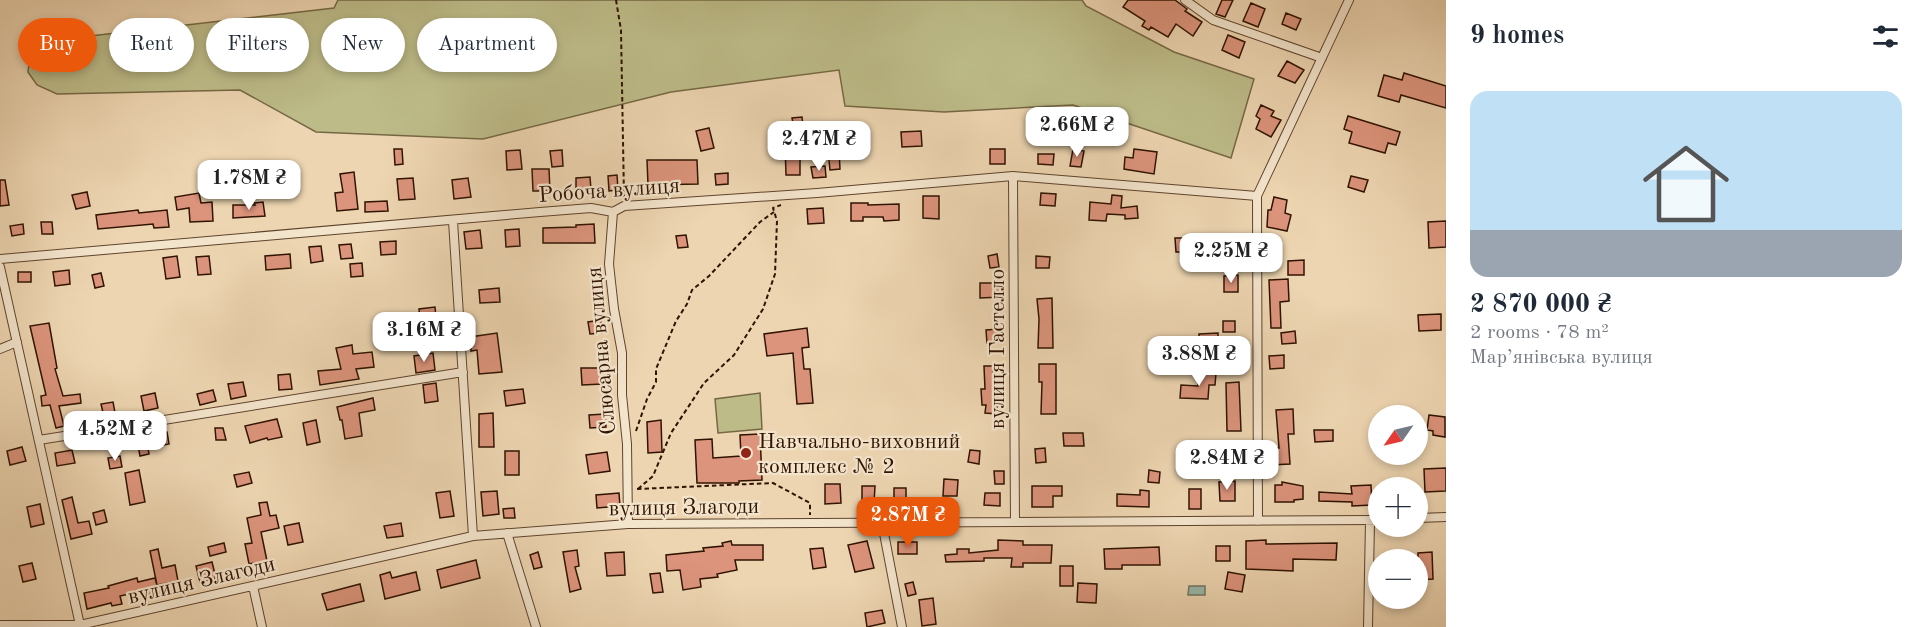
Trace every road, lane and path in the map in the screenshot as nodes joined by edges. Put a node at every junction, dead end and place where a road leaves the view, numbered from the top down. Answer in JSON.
{"nodes":[{"id":1,"x":616,"y":0,"type":"edge"},
{"id":2,"x":1185,"y":0,"type":"edge"},
{"id":3,"x":1349,"y":0,"type":"edge"},
{"id":4,"x":1322,"y":58,"type":"junction"},
{"id":5,"x":1013,"y":176,"type":"junction"},
{"id":6,"x":1257,"y":196,"type":"junction"},
{"id":7,"x":788,"y":203,"type":"dead end"},
{"id":8,"x":624,"y":206,"type":"junction"},
{"id":9,"x":613,"y":212,"type":"junction"},
{"id":10,"x":774,"y":212,"type":"junction"},
{"id":11,"x":453,"y":221,"type":"junction"},
{"id":12,"x":0,"y":260,"type":"edge"},
{"id":13,"x":0,"y":267,"type":"edge"},
{"id":14,"x":17,"y":342,"type":"junction"},
{"id":15,"x":0,"y":349,"type":"edge"},
{"id":16,"x":462,"y":372,"type":"junction"},
{"id":17,"x":39,"y":440,"type":"junction"},
{"id":18,"x":627,"y":444,"type":"junction"},
{"id":19,"x":1446,"y":517,"type":"edge"},
{"id":20,"x":1428,"y":518,"type":"edge"},
{"id":21,"x":1368,"y":520,"type":"edge"},
{"id":22,"x":1258,"y":521,"type":"junction"},
{"id":23,"x":1016,"y":522,"type":"junction"},
{"id":24,"x":811,"y":523,"type":"junction"},
{"id":25,"x":882,"y":523,"type":"junction"},
{"id":26,"x":628,"y":524,"type":"junction"},
{"id":27,"x":507,"y":533,"type":"junction"},
{"id":28,"x":473,"y":536,"type":"junction"},
{"id":29,"x":1373,"y":537,"type":"edge"},
{"id":30,"x":253,"y":586,"type":"junction"},
{"id":31,"x":0,"y":625,"type":"edge"},
{"id":32,"x":80,"y":625,"type":"junction"},
{"id":33,"x":262,"y":627,"type":"edge"},
{"id":34,"x":536,"y":627,"type":"edge"},
{"id":35,"x":902,"y":627,"type":"edge"},
{"id":36,"x":1368,"y":627,"type":"edge"}],
"edges":[{"from":1,"to":8,"type":"path"},
{"from":2,"to":4,"type":"street"},
{"from":3,"to":4,"type":"street"},
{"from":4,"to":6,"type":"street"},
{"from":5,"to":6,"type":"street","name":"Робоча вулиця"},
{"from":5,"to":8,"type":"street","name":"Робоча вулиця"},
{"from":5,"to":23,"type":"street","name":"вулиця Гастелло"},
{"from":6,"to":22,"type":"street"},
{"from":7,"to":10,"type":"path"},
{"from":8,"to":9,"type":"street","name":"Робоча вулиця"},
{"from":9,"to":11,"type":"street","name":"Робоча вулиця"},
{"from":9,"to":18,"type":"street","name":"Слюсарна вулиця"},
{"from":10,"to":18,"type":"path"},
{"from":10,"to":24,"type":"path"},
{"from":11,"to":12,"type":"street","name":"Робоча вулиця"},
{"from":11,"to":16,"type":"street"},
{"from":13,"to":14,"type":"street"},
{"from":14,"to":15,"type":"street"},
{"from":14,"to":17,"type":"street"},
{"from":16,"to":17,"type":"street"},
{"from":16,"to":28,"type":"street"},
{"from":17,"to":32,"type":"street"},
{"from":18,"to":26,"type":"street","name":"Слюсарна вулиця"},
{"from":19,"to":20,"type":"street"},
{"from":21,"to":22,"type":"street","name":"вулиця Злагоди"},
{"from":22,"to":23,"type":"street","name":"вулиця Злагоди"},
{"from":23,"to":25,"type":"street","name":"вулиця Злагоди"},
{"from":24,"to":25,"type":"street","name":"вулиця Злагоди"},
{"from":24,"to":26,"type":"street","name":"вулиця Злагоди"},
{"from":25,"to":35,"type":"street"},
{"from":26,"to":27,"type":"street","name":"вулиця Злагоди"},
{"from":27,"to":28,"type":"street","name":"вулиця Злагоди"},
{"from":27,"to":34,"type":"street"},
{"from":28,"to":30,"type":"street","name":"вулиця Злагоди"},
{"from":29,"to":36,"type":"street"},
{"from":30,"to":32,"type":"street","name":"вулиця Злагоди"},
{"from":30,"to":33,"type":"street"},
{"from":31,"to":32,"type":"street","name":"вулиця Злагоди"}]}
